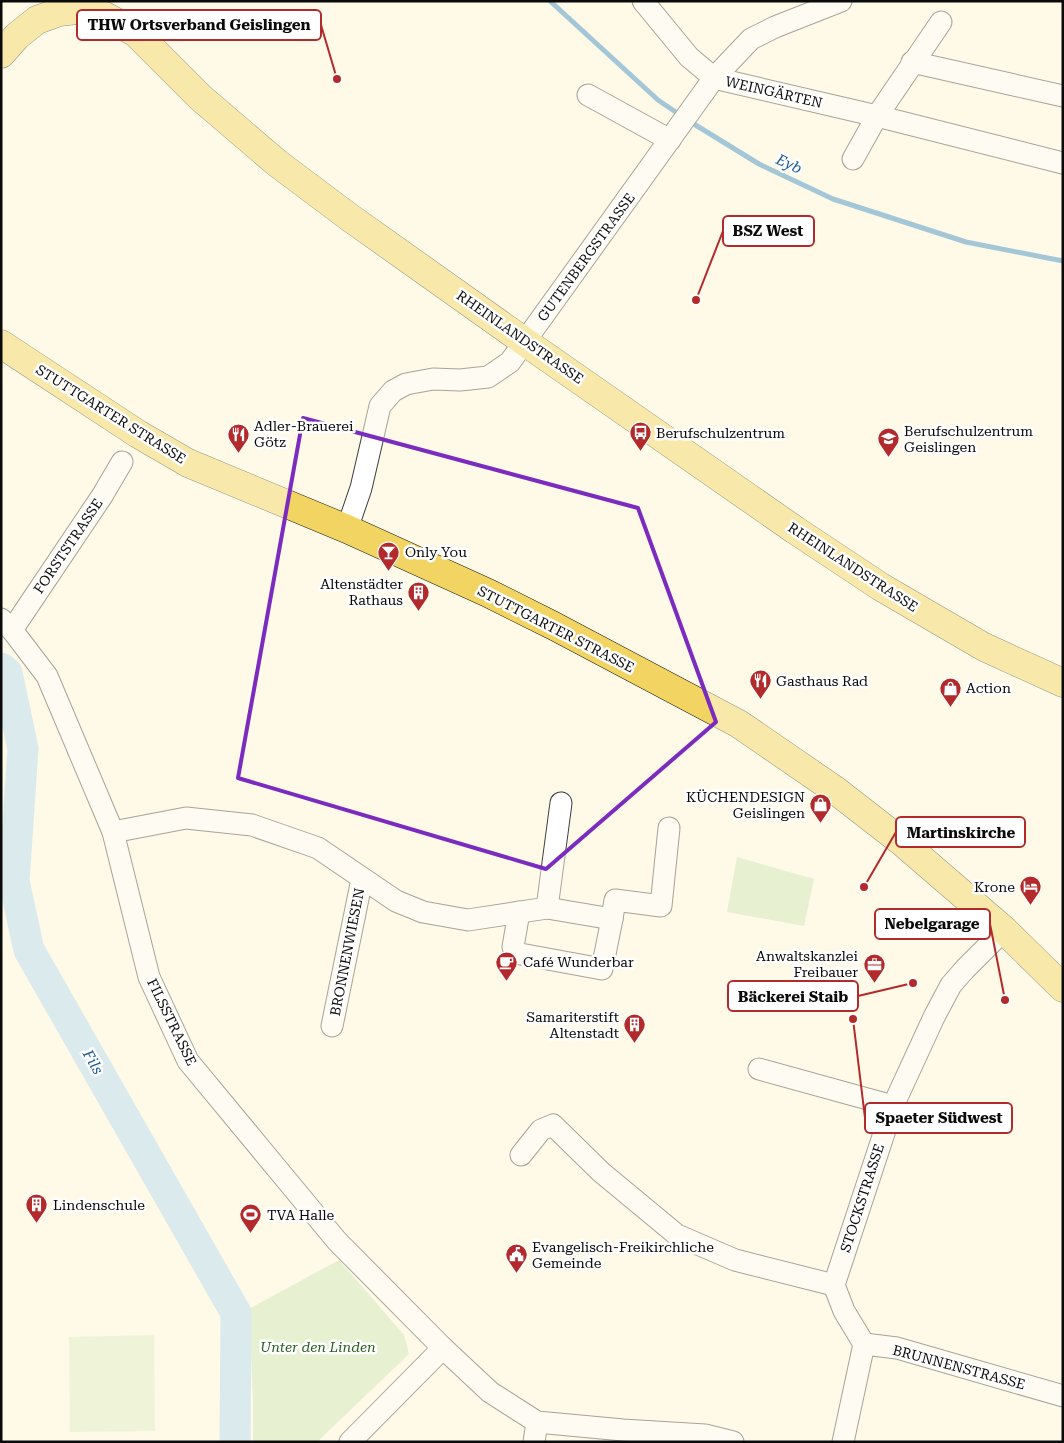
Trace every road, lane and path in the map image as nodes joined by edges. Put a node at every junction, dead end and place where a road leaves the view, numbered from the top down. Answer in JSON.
{"nodes":[{"id":1,"x":643,"y":1,"type":"edge"},
{"id":2,"x":841,"y":1,"type":"edge"},
{"id":3,"x":78,"y":6,"type":"edge"},
{"id":4,"x":941,"y":22,"type":"dead end"},
{"id":5,"x":1,"y":54,"type":"edge"},
{"id":6,"x":912,"y":62,"type":"junction"},
{"id":7,"x":710,"y":85,"type":"junction"},
{"id":8,"x":588,"y":95,"type":"dead end"},
{"id":9,"x":1063,"y":96,"type":"edge"},
{"id":10,"x":877,"y":116,"type":"junction"},
{"id":11,"x":673,"y":136,"type":"junction"},
{"id":12,"x":853,"y":159,"type":"dead end"},
{"id":13,"x":1063,"y":163,"type":"edge"},
{"id":14,"x":525,"y":342,"type":"junction"},
{"id":15,"x":1,"y":344,"type":"edge"},
{"id":16,"x":122,"y":462,"type":"dead end"},
{"id":17,"x":347,"y":529,"type":"junction"},
{"id":18,"x":7,"y":624,"type":"edge"},
{"id":19,"x":1063,"y":683,"type":"edge"},
{"id":20,"x":561,"y":803,"type":"dead end"},
{"id":21,"x":669,"y":828,"type":"dead end"},
{"id":22,"x":113,"y":832,"type":"junction"},
{"id":23,"x":362,"y":879,"type":"junction"},
{"id":24,"x":547,"y":908,"type":"junction"},
{"id":25,"x":519,"y":912,"type":"junction"},
{"id":26,"x":612,"y":919,"type":"junction"},
{"id":27,"x":1004,"y":930,"type":"junction"},
{"id":28,"x":1063,"y":988,"type":"edge"},
{"id":29,"x":332,"y":1026,"type":"dead end"},
{"id":30,"x":759,"y":1069,"type":"dead end"},
{"id":31,"x":893,"y":1106,"type":"junction"},
{"id":32,"x":520,"y":1155,"type":"dead end"},
{"id":33,"x":834,"y":1285,"type":"junction"},
{"id":34,"x":864,"y":1344,"type":"junction"},
{"id":35,"x":444,"y":1348,"type":"junction"},
{"id":36,"x":1063,"y":1396,"type":"edge"},
{"id":37,"x":536,"y":1432,"type":"edge"},
{"id":38,"x":350,"y":1442,"type":"edge"},
{"id":39,"x":733,"y":1442,"type":"edge"},
{"id":40,"x":843,"y":1442,"type":"edge"}],
"edges":[{"from":1,"to":7,"type":"street","name":"WEINGÄRTEN"},
{"from":2,"to":7,"type":"street","name":"GUTENBERGSTRASSE"},
{"from":3,"to":5,"type":"main road","name":"RHEINLANDSTRASSE"},
{"from":3,"to":14,"type":"main road","name":"RHEINLANDSTRASSE"},
{"from":4,"to":6,"type":"street"},
{"from":6,"to":9,"type":"street"},
{"from":6,"to":10,"type":"street"},
{"from":7,"to":10,"type":"street","name":"WEINGÄRTEN"},
{"from":7,"to":11,"type":"street","name":"GUTENBERGSTRASSE"},
{"from":8,"to":11,"type":"street"},
{"from":10,"to":12,"type":"street"},
{"from":10,"to":13,"type":"street","name":"WEINGÄRTEN"},
{"from":11,"to":14,"type":"street","name":"GUTENBERGSTRASSE"},
{"from":14,"to":17,"type":"street","name":"GUTENBERGSTRASSE"},
{"from":14,"to":19,"type":"main road","name":"RHEINLANDSTRASSE"},
{"from":15,"to":17,"type":"main road","name":"STUTTGARTER STRASSE"},
{"from":16,"to":18,"type":"street","name":"FORSTSTRASSE"},
{"from":17,"to":27,"type":"main road","name":"STUTTGARTER STRASSE"},
{"from":18,"to":22,"type":"street","name":"FILSSTRASSE"},
{"from":20,"to":24,"type":"street"},
{"from":21,"to":26,"type":"street"},
{"from":22,"to":23,"type":"street","name":"BRONNENWIESEN"},
{"from":22,"to":35,"type":"street","name":"FILSSTRASSE"},
{"from":23,"to":25,"type":"street","name":"BRONNENWIESEN"},
{"from":23,"to":29,"type":"street","name":"BRONNENWIESEN"},
{"from":24,"to":25,"type":"street","name":"BRONNENWIESEN"},
{"from":24,"to":26,"type":"street","name":"BRONNENWIESEN"},
{"from":25,"to":26,"type":"street"},
{"from":27,"to":28,"type":"main road","name":"STUTTGARTER STRASSE"},
{"from":27,"to":31,"type":"street","name":"STOCKSTRASSE"},
{"from":30,"to":31,"type":"street"},
{"from":31,"to":33,"type":"street","name":"STOCKSTRASSE"},
{"from":32,"to":33,"type":"street"},
{"from":33,"to":34,"type":"street"},
{"from":34,"to":36,"type":"street","name":"BRUNNENSTRASSE"},
{"from":34,"to":40,"type":"street"},
{"from":35,"to":37,"type":"street","name":"FILSSTRASSE"},
{"from":35,"to":38,"type":"street"},
{"from":37,"to":39,"type":"street"}]}
